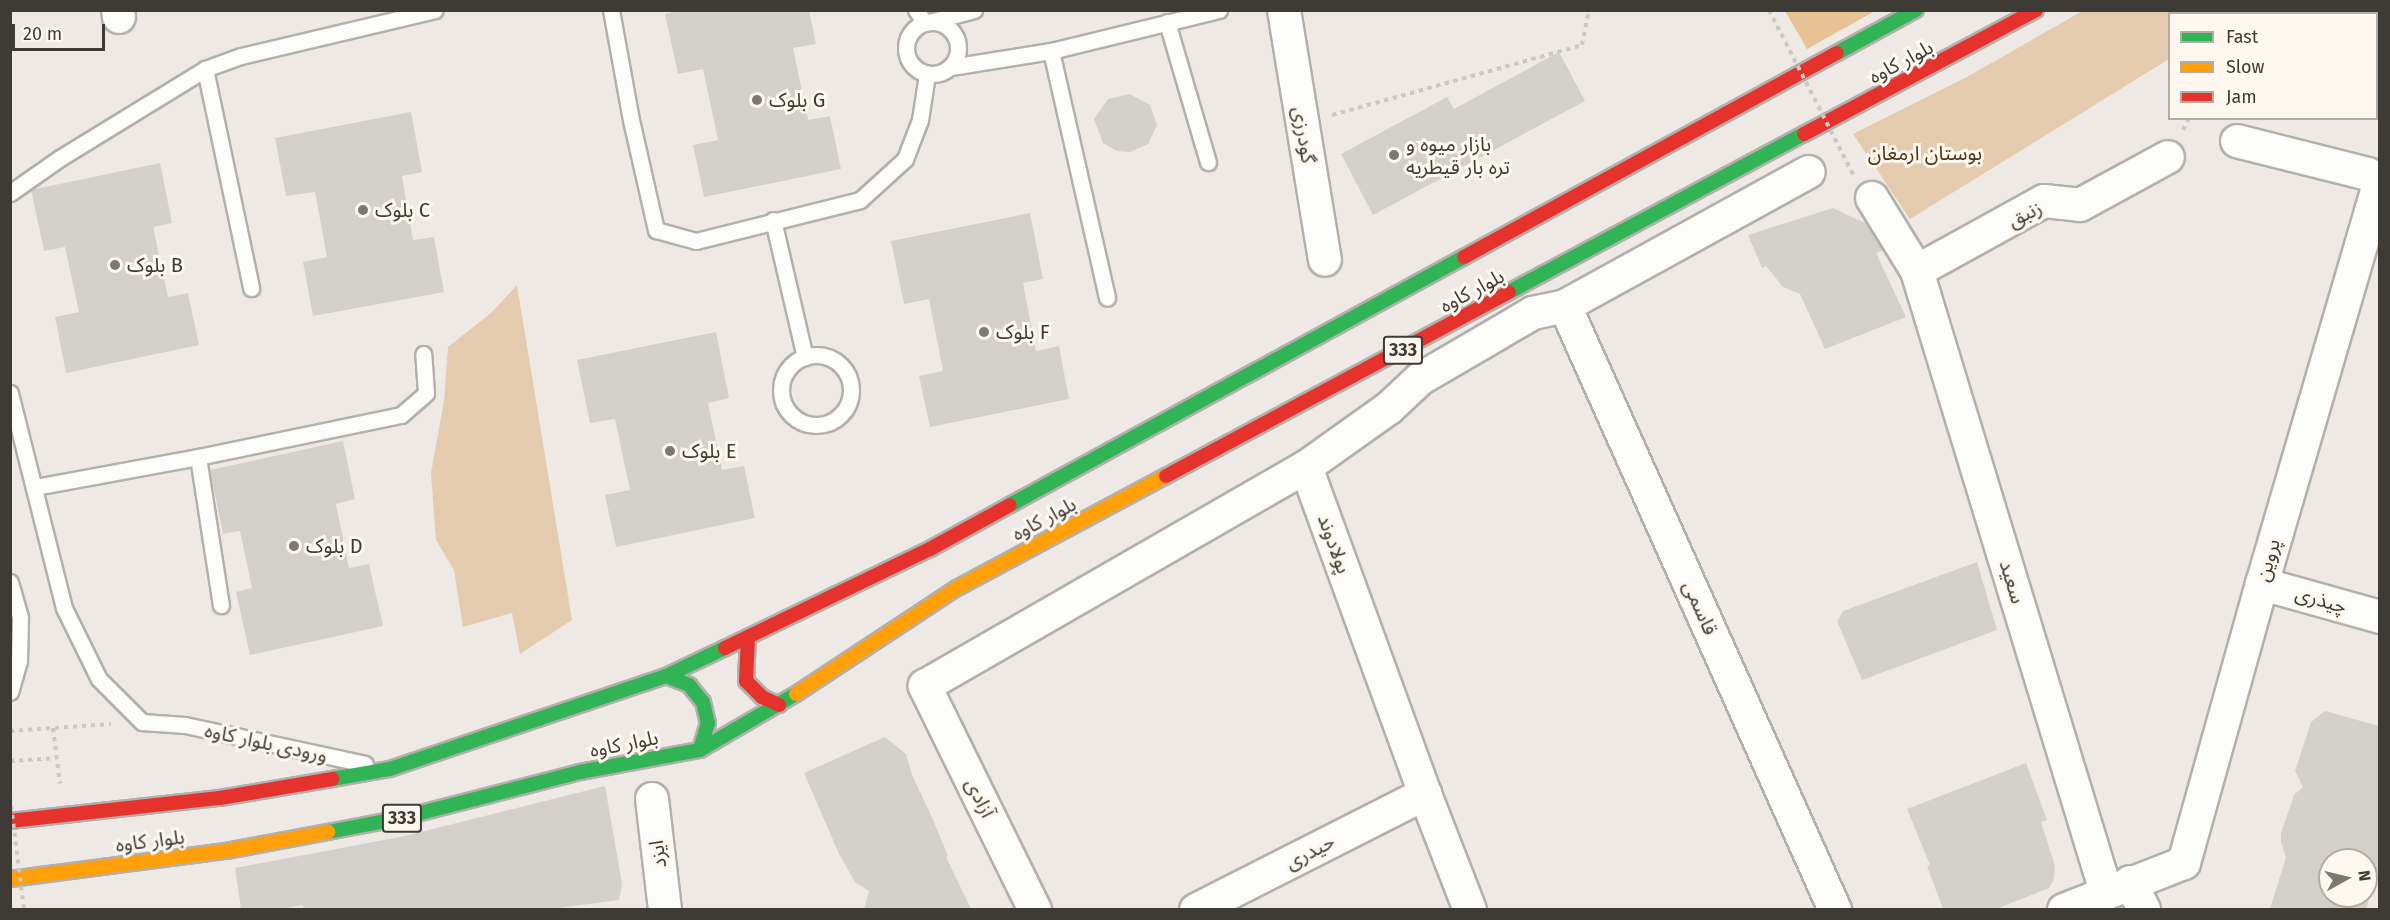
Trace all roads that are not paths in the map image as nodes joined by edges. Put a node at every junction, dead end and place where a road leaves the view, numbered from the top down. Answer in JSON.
{"nodes":[{"id":1,"x":435,"y":10,"type":"edge"},
{"id":2,"x":611,"y":10,"type":"edge"},
{"id":3,"x":916,"y":10,"type":"edge"},
{"id":4,"x":974,"y":10,"type":"edge"},
{"id":5,"x":1219,"y":10,"type":"edge"},
{"id":6,"x":1284,"y":10,"type":"edge"},
{"id":7,"x":1916,"y":10,"type":"edge"},
{"id":8,"x":2036,"y":10,"type":"edge"},
{"id":9,"x":1167,"y":22,"type":"junction"},
{"id":10,"x":925,"y":23,"type":"junction"},
{"id":11,"x":1050,"y":51,"type":"junction"},
{"id":12,"x":951,"y":67,"type":"junction"},
{"id":13,"x":205,"y":69,"type":"junction"},
{"id":14,"x":927,"y":74,"type":"junction"},
{"id":15,"x":2237,"y":141,"type":"dead end"},
{"id":16,"x":2168,"y":156,"type":"dead end"},
{"id":17,"x":1208,"y":162,"type":"dead end"},
{"id":18,"x":1809,"y":172,"type":"dead end"},
{"id":19,"x":1863,"y":187,"type":"road end"},
{"id":20,"x":10,"y":193,"type":"edge"},
{"id":21,"x":773,"y":220,"type":"junction"},
{"id":22,"x":1325,"y":260,"type":"dead end"},
{"id":23,"x":1917,"y":272,"type":"junction"},
{"id":24,"x":2367,"y":272,"type":"edge"},
{"id":25,"x":251,"y":288,"type":"dead end"},
{"id":26,"x":1107,"y":298,"type":"dead end"},
{"id":27,"x":1565,"y":306,"type":"junction"},
{"id":28,"x":423,"y":354,"type":"dead end"},
{"id":29,"x":805,"y":357,"type":"junction"},
{"id":30,"x":10,"y":393,"type":"edge"},
{"id":31,"x":198,"y":457,"type":"junction"},
{"id":32,"x":1306,"y":467,"type":"junction"},
{"id":33,"x":35,"y":487,"type":"junction"},
{"id":34,"x":10,"y":582,"type":"edge"},
{"id":35,"x":2262,"y":584,"type":"junction"},
{"id":36,"x":221,"y":605,"type":"dead end"},
{"id":37,"x":2379,"y":617,"type":"edge"},
{"id":38,"x":748,"y":637,"type":"junction"},
{"id":39,"x":666,"y":676,"type":"junction"},
{"id":40,"x":10,"y":692,"type":"edge"},
{"id":41,"x":779,"y":705,"type":"junction"},
{"id":42,"x":700,"y":750,"type":"junction"},
{"id":43,"x":390,"y":769,"type":"junction"},
{"id":44,"x":1425,"y":794,"type":"junction"},
{"id":45,"x":652,"y":799,"type":"dead end"},
{"id":46,"x":10,"y":821,"type":"edge"},
{"id":47,"x":10,"y":879,"type":"edge"},
{"id":48,"x":2118,"y":887,"type":"junction"},
{"id":49,"x":665,"y":909,"type":"edge"},
{"id":50,"x":1035,"y":909,"type":"edge"},
{"id":51,"x":1196,"y":909,"type":"edge"},
{"id":52,"x":1470,"y":909,"type":"edge"},
{"id":53,"x":1835,"y":909,"type":"edge"},
{"id":54,"x":2064,"y":909,"type":"edge"},
{"id":55,"x":2144,"y":909,"type":"edge"}],
"edges":[{"from":1,"to":13,"type":"lane"},
{"from":2,"to":21,"type":"lane"},
{"from":3,"to":10,"type":"lane"},
{"from":4,"to":10,"type":"lane"},
{"from":5,"to":9,"type":"lane"},
{"from":6,"to":22,"type":"street","name":"گودرزی"},
{"from":7,"to":38,"type":"main road","name":"بلوار کاوه","number":"333"},
{"from":8,"to":41,"type":"main road","name":"بلوار کاوه","number":"333"},
{"from":9,"to":11,"type":"lane"},
{"from":9,"to":17,"type":"lane"},
{"from":10,"to":12,"type":"lane"},
{"from":10,"to":14,"type":"lane"},
{"from":11,"to":12,"type":"lane"},
{"from":11,"to":26,"type":"lane"},
{"from":12,"to":14,"type":"lane"},
{"from":13,"to":20,"type":"lane"},
{"from":13,"to":25,"type":"lane"},
{"from":14,"to":21,"type":"lane"},
{"from":15,"to":24,"type":"street","name":"پروین"},
{"from":16,"to":23,"type":"street","name":"زنبق"},
{"from":18,"to":27,"type":"street"},
{"from":19,"to":23,"type":"street","name":"سعید"},
{"from":21,"to":29,"type":"lane"},
{"from":23,"to":48,"type":"street","name":"سعید"},
{"from":24,"to":35,"type":"street","name":"پروین"},
{"from":27,"to":32,"type":"street"},
{"from":27,"to":53,"type":"street","name":"قاسمی"},
{"from":28,"to":31,"type":"lane"},
{"from":29,"to":29,"type":"lane"},
{"from":30,"to":33,"type":"lane"},
{"from":31,"to":33,"type":"lane"},
{"from":31,"to":36,"type":"lane"},
{"from":32,"to":44,"type":"street","name":"پولادوند"},
{"from":32,"to":50,"type":"street","name":"آزادی"},
{"from":33,"to":43,"type":"lane","name":"ورودی بلوار کاوه"},
{"from":34,"to":40,"type":"lane"},
{"from":35,"to":37,"type":"street","name":"چیذری"},
{"from":35,"to":48,"type":"street","name":"پروین"},
{"from":38,"to":39,"type":"main road","name":"بلوار کاوه","number":"333"},
{"from":38,"to":41,"type":"main road"},
{"from":39,"to":42,"type":"main road"},
{"from":39,"to":43,"type":"main road","name":"بلوار کاوه","number":"333"},
{"from":41,"to":42,"type":"main road","name":"بلوار کاوه","number":"333"},
{"from":42,"to":47,"type":"main road","name":"بلوار کاوه","number":"333"},
{"from":43,"to":46,"type":"main road","name":"بلوار کاوه","number":"333"},
{"from":44,"to":51,"type":"street","name":"حیدری"},
{"from":44,"to":52,"type":"street","name":"پولادوند"},
{"from":45,"to":49,"type":"street","name":"ایزد"},
{"from":48,"to":54,"type":"street"},
{"from":48,"to":55,"type":"street","name":"سعید"}]}
